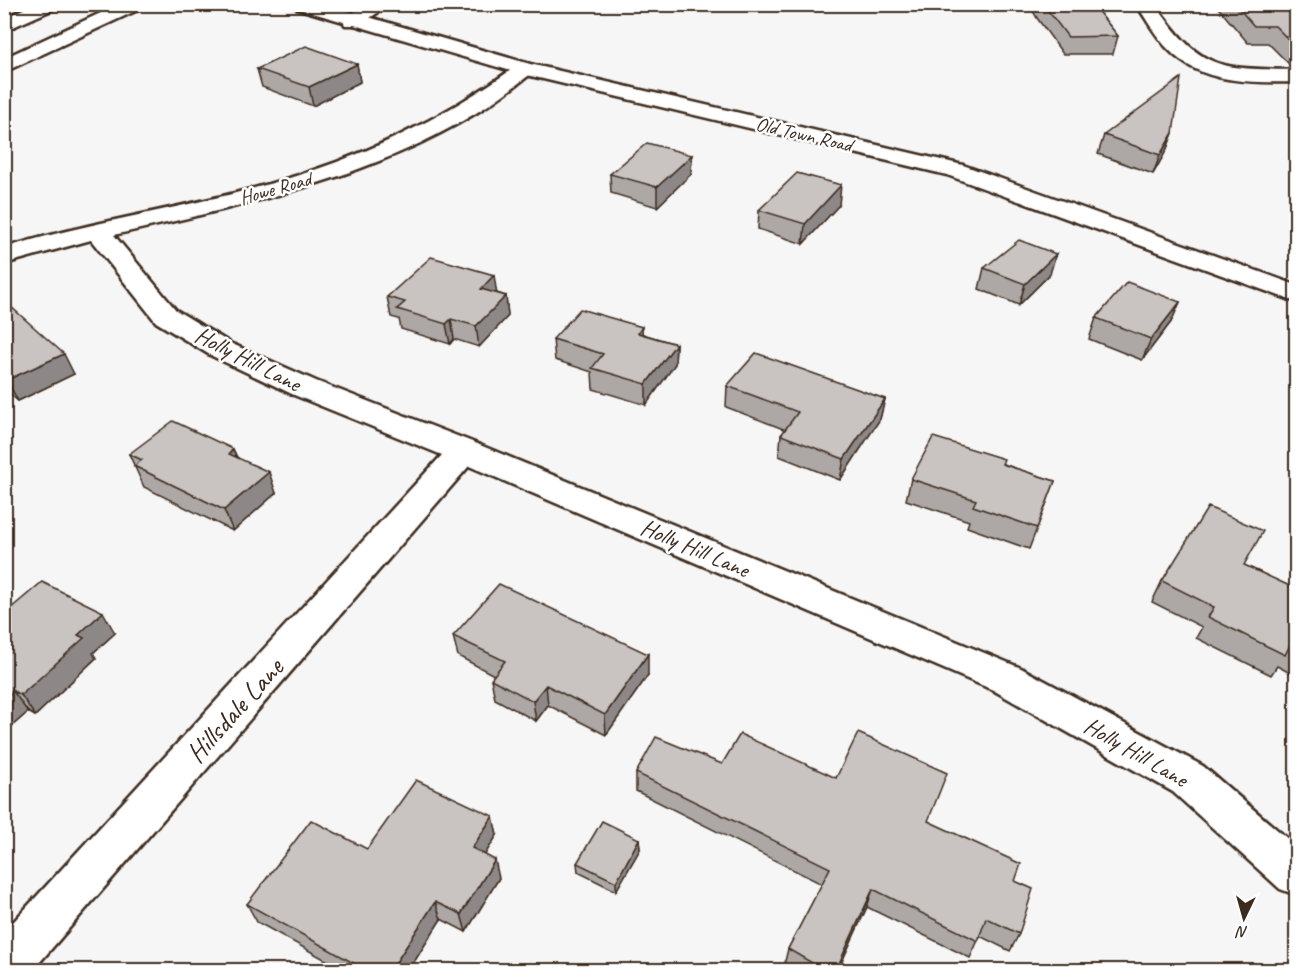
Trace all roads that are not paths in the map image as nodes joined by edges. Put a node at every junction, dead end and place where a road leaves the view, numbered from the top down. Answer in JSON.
{"nodes":[{"id":1,"x":50,"y":4,"type":"edge"},
{"id":2,"x":136,"y":4,"type":"edge"},
{"id":3,"x":302,"y":4,"type":"edge"},
{"id":4,"x":382,"y":4,"type":"edge"},
{"id":5,"x":1145,"y":4,"type":"edge"},
{"id":6,"x":352,"y":21,"type":"junction"},
{"id":7,"x":4,"y":25,"type":"edge"},
{"id":8,"x":4,"y":66,"type":"edge"},
{"id":9,"x":525,"y":69,"type":"junction"},
{"id":10,"x":1296,"y":75,"type":"edge"},
{"id":11,"x":97,"y":230,"type":"junction"},
{"id":12,"x":4,"y":256,"type":"edge"},
{"id":13,"x":1296,"y":294,"type":"edge"},
{"id":14,"x":464,"y":451,"type":"junction"},
{"id":15,"x":1296,"y":874,"type":"edge"},
{"id":16,"x":4,"y":968,"type":"edge"}],
"edges":[{"from":1,"to":7,"type":"main road"},
{"from":2,"to":8,"type":"main road"},
{"from":3,"to":6,"type":"main road","name":"Old Town Road"},
{"from":4,"to":6,"type":"main road"},
{"from":5,"to":10,"type":"main road"},
{"from":6,"to":9,"type":"main road","name":"Old Town Road"},
{"from":9,"to":11,"type":"main road","name":"Howe Road"},
{"from":9,"to":13,"type":"main road","name":"Old Town Road"},
{"from":11,"to":12,"type":"main road","name":"Howe Road"},
{"from":11,"to":14,"type":"main road","name":"Holly Hill Lane"},
{"from":14,"to":15,"type":"main road","name":"Holly Hill Lane"},
{"from":14,"to":16,"type":"main road","name":"Hillsdale Lane"}]}
